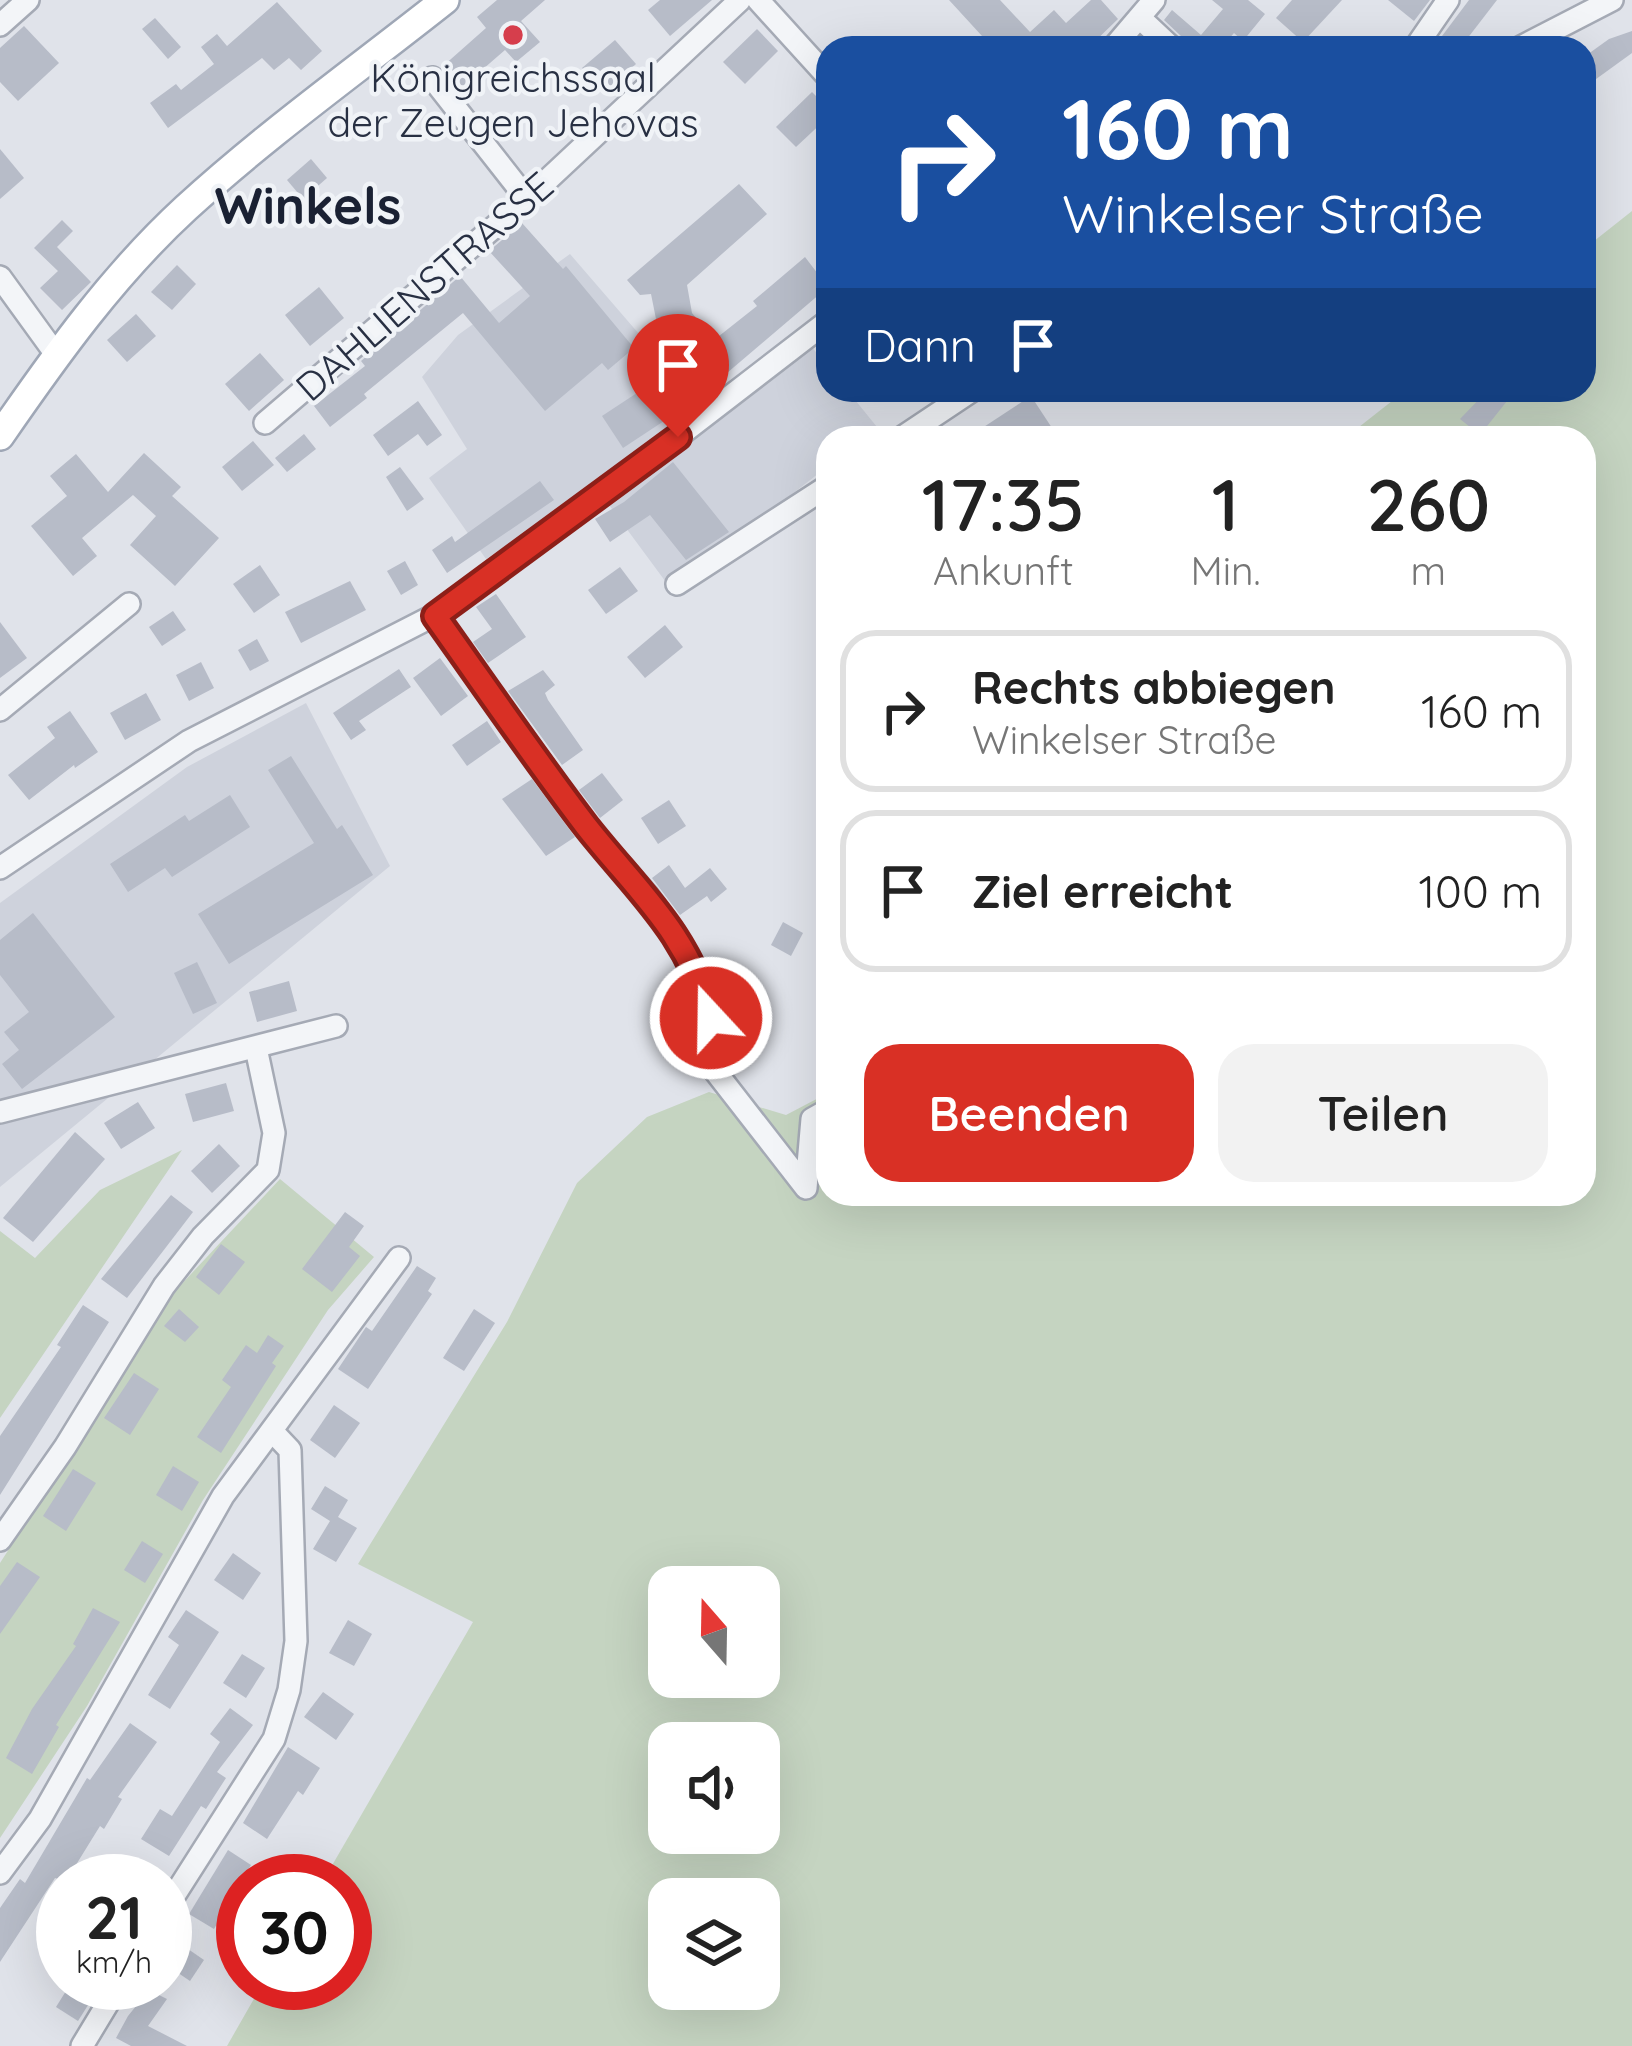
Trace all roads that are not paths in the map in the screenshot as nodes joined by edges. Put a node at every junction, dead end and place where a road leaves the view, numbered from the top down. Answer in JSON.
{"nodes":[{"id":1,"x":28,"y":0,"type":"edge"},
{"id":2,"x":445,"y":0,"type":"edge"},
{"id":3,"x":740,"y":0,"type":"edge"},
{"id":4,"x":758,"y":0,"type":"edge"},
{"id":5,"x":1448,"y":0,"type":"edge"},
{"id":6,"x":1612,"y":0,"type":"edge"},
{"id":7,"x":1147,"y":9,"type":"edge"},
{"id":8,"x":0,"y":25,"type":"edge"},
{"id":9,"x":1123,"y":36,"type":"edge"},
{"id":10,"x":1164,"y":36,"type":"edge"},
{"id":11,"x":1423,"y":36,"type":"edge"},
{"id":12,"x":1542,"y":36,"type":"edge"},
{"id":13,"x":816,"y":64,"type":"edge"},
{"id":14,"x":432,"y":78,"type":"dead end"},
{"id":15,"x":527,"y":199,"type":"junction"},
{"id":16,"x":0,"y":277,"type":"edge"},
{"id":17,"x":816,"y":330,"type":"edge"},
{"id":18,"x":55,"y":353,"type":"junction"},
{"id":19,"x":955,"y":402,"type":"edge"},
{"id":20,"x":265,"y":423,"type":"dead end"},
{"id":21,"x":919,"y":426,"type":"edge"},
{"id":22,"x":0,"y":436,"type":"edge"},
{"id":23,"x":816,"y":494,"type":"edge"},
{"id":24,"x":677,"y":584,"type":"dead end"},
{"id":25,"x":129,"y":604,"type":"dead end"},
{"id":26,"x":435,"y":616,"type":"junction"},
{"id":27,"x":0,"y":710,"type":"edge"},
{"id":28,"x":2,"y":858,"type":"edge"},
{"id":29,"x":336,"y":1026,"type":"dead end"},
{"id":30,"x":256,"y":1048,"type":"junction"},
{"id":31,"x":0,"y":1112,"type":"edge"},
{"id":32,"x":816,"y":1117,"type":"edge"},
{"id":33,"x":399,"y":1258,"type":"dead end"},
{"id":34,"x":272,"y":1431,"type":"junction"},
{"id":35,"x":0,"y":1540,"type":"edge"},
{"id":36,"x":192,"y":1868,"type":"edge"},
{"id":37,"x":0,"y":1873,"type":"edge"},
{"id":38,"x":104,"y":2010,"type":"edge"},
{"id":39,"x":82,"y":2046,"type":"edge"}],
"edges":[{"from":1,"to":8,"type":"street"},
{"from":2,"to":18,"type":"main road"},
{"from":3,"to":15,"type":"street","name":"DAHLIENSTRASSE"},
{"from":4,"to":13,"type":"street"},
{"from":5,"to":11,"type":"street"},
{"from":6,"to":12,"type":"street"},
{"from":7,"to":9,"type":"street"},
{"from":7,"to":10,"type":"street"},
{"from":14,"to":15,"type":"street"},
{"from":15,"to":20,"type":"street","name":"DAHLIENSTRASSE"},
{"from":16,"to":18,"type":"street"},
{"from":17,"to":26,"type":"street"},
{"from":18,"to":22,"type":"main road"},
{"from":19,"to":21,"type":"street"},
{"from":23,"to":24,"type":"street"},
{"from":25,"to":27,"type":"street"},
{"from":26,"to":28,"type":"street"},
{"from":26,"to":32,"type":"street"},
{"from":29,"to":30,"type":"street"},
{"from":30,"to":31,"type":"street"},
{"from":30,"to":35,"type":"street"},
{"from":33,"to":34,"type":"street"},
{"from":34,"to":36,"type":"street"},
{"from":34,"to":37,"type":"street"},
{"from":38,"to":39,"type":"street"}]}
